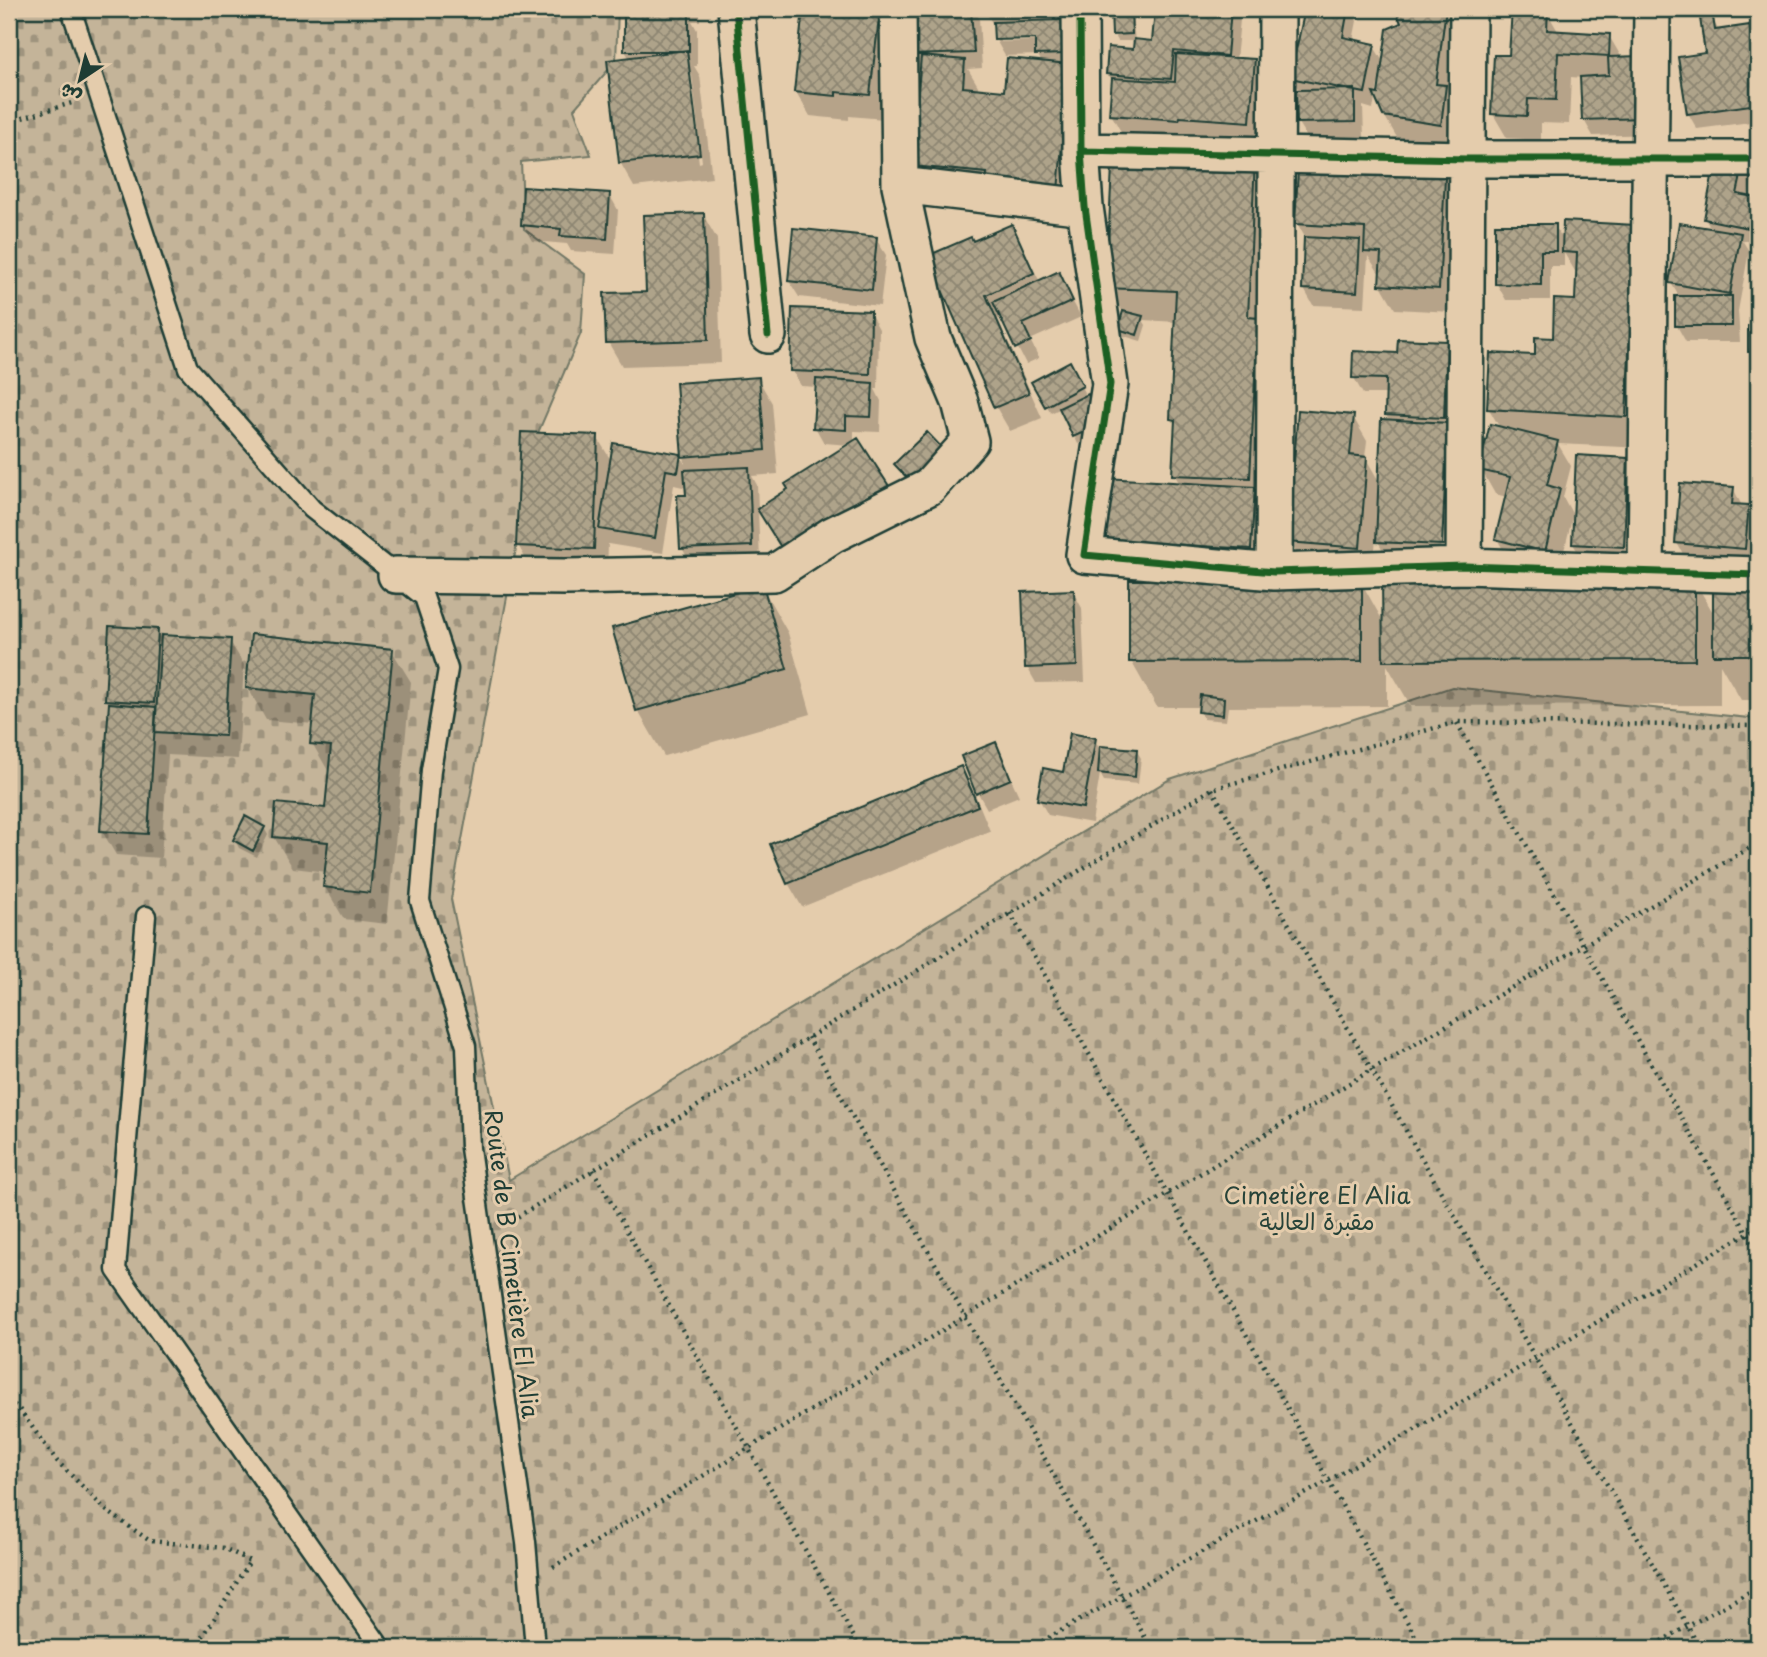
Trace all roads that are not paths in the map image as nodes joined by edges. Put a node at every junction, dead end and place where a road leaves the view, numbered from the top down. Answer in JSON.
{"nodes":[{"id":1,"x":71,"y":9,"type":"edge"},
{"id":2,"x":736,"y":9,"type":"edge"},
{"id":3,"x":898,"y":9,"type":"edge"},
{"id":4,"x":1080,"y":9,"type":"edge"},
{"id":5,"x":1278,"y":9,"type":"edge"},
{"id":6,"x":1468,"y":9,"type":"edge"},
{"id":7,"x":1652,"y":9,"type":"edge"},
{"id":8,"x":1081,"y":151,"type":"junction"},
{"id":9,"x":1277,"y":156,"type":"junction"},
{"id":10,"x":1651,"y":158,"type":"junction"},
{"id":11,"x":1467,"y":159,"type":"junction"},
{"id":12,"x":1758,"y":159,"type":"edge"},
{"id":13,"x":901,"y":185,"type":"junction"},
{"id":14,"x":1085,"y":207,"type":"junction"},
{"id":15,"x":768,"y":335,"type":"dead end"},
{"id":16,"x":1464,"y":566,"type":"junction"},
{"id":17,"x":1646,"y":571,"type":"junction"},
{"id":18,"x":1274,"y":572,"type":"junction"},
{"id":19,"x":396,"y":575,"type":"junction"},
{"id":20,"x":1758,"y":575,"type":"edge"},
{"id":21,"x":146,"y":916,"type":"dead end"},
{"id":22,"x":380,"y":1648,"type":"edge"},
{"id":23,"x":535,"y":1648,"type":"edge"}],
"edges":[{"from":1,"to":19,"type":"lane","name":"Route de B Cimetière El Alia"},
{"from":2,"to":15,"type":"street"},
{"from":3,"to":13,"type":"street"},
{"from":4,"to":8,"type":"street"},
{"from":5,"to":9,"type":"street"},
{"from":6,"to":11,"type":"street"},
{"from":7,"to":10,"type":"street"},
{"from":8,"to":9,"type":"street"},
{"from":8,"to":14,"type":"street"},
{"from":9,"to":11,"type":"street"},
{"from":9,"to":18,"type":"street"},
{"from":10,"to":11,"type":"street"},
{"from":10,"to":12,"type":"street"},
{"from":10,"to":17,"type":"street"},
{"from":11,"to":16,"type":"street"},
{"from":13,"to":14,"type":"street"},
{"from":13,"to":19,"type":"street"},
{"from":14,"to":18,"type":"street"},
{"from":16,"to":17,"type":"street"},
{"from":16,"to":18,"type":"street"},
{"from":17,"to":20,"type":"street"},
{"from":19,"to":23,"type":"lane","name":"Route de B Cimetière El Alia"},
{"from":21,"to":22,"type":"lane"}]}
